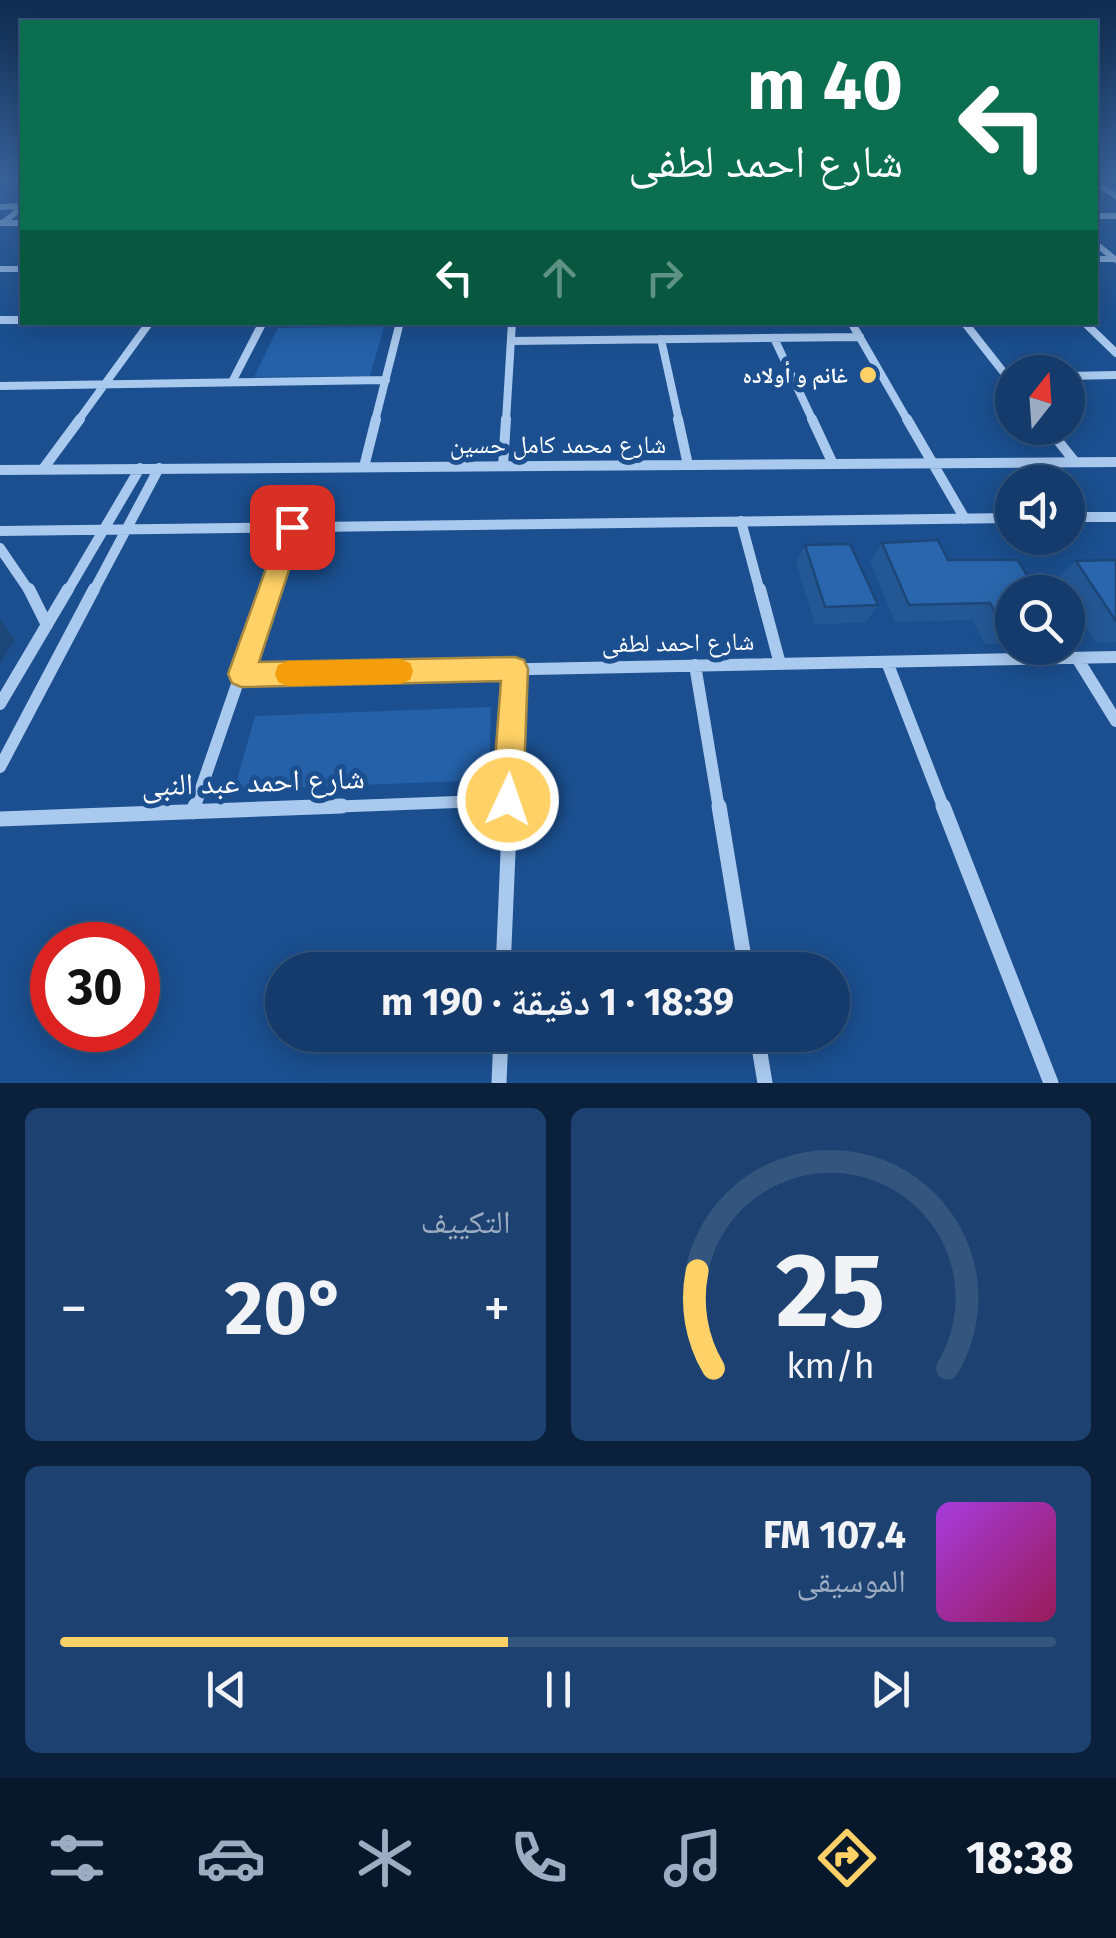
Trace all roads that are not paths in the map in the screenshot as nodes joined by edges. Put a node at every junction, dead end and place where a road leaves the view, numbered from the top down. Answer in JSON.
{"nodes":[{"id":1,"x":148,"y":325,"type":"edge"},
{"id":2,"x":261,"y":325,"type":"edge"},
{"id":3,"x":399,"y":325,"type":"edge"},
{"id":4,"x":512,"y":325,"type":"edge"},
{"id":5,"x":854,"y":325,"type":"edge"},
{"id":6,"x":966,"y":325,"type":"edge"},
{"id":7,"x":1087,"y":325,"type":"edge"},
{"id":8,"x":860,"y":336,"type":"junction"},
{"id":9,"x":774,"y":338,"type":"junction"},
{"id":10,"x":661,"y":339,"type":"junction"},
{"id":11,"x":511,"y":341,"type":"junction"},
{"id":12,"x":1116,"y":353,"type":"edge"},
{"id":13,"x":995,"y":360,"type":"edge"},
{"id":14,"x":1085,"y":376,"type":"edge"},
{"id":15,"x":1116,"y":376,"type":"edge"},
{"id":16,"x":386,"y":380,"type":"junction"},
{"id":17,"x":232,"y":382,"type":"junction"},
{"id":18,"x":105,"y":384,"type":"junction"},
{"id":19,"x":0,"y":386,"type":"edge"},
{"id":20,"x":1062,"y":445,"type":"edge"},
{"id":21,"x":1076,"y":462,"type":"junction"},
{"id":22,"x":1116,"y":462,"type":"edge"},
{"id":23,"x":932,"y":463,"type":"junction"},
{"id":24,"x":688,"y":464,"type":"junction"},
{"id":25,"x":833,"y":464,"type":"junction"},
{"id":26,"x":503,"y":466,"type":"junction"},
{"id":27,"x":364,"y":467,"type":"junction"},
{"id":28,"x":140,"y":468,"type":"junction"},
{"id":29,"x":159,"y":468,"type":"junction"},
{"id":30,"x":43,"y":469,"type":"junction"},
{"id":31,"x":0,"y":470,"type":"edge"},
{"id":32,"x":1116,"y":517,"type":"edge"},
{"id":33,"x":995,"y":518,"type":"edge"},
{"id":34,"x":1085,"y":518,"type":"edge"},
{"id":35,"x":965,"y":519,"type":"junction"},
{"id":36,"x":741,"y":522,"type":"junction"},
{"id":37,"x":292,"y":527,"type":"junction"},
{"id":38,"x":126,"y":529,"type":"junction"},
{"id":39,"x":104,"y":530,"type":"junction"},
{"id":40,"x":0,"y":531,"type":"edge"},
{"id":41,"x":0,"y":548,"type":"edge"},
{"id":42,"x":47,"y":625,"type":"junction"},
{"id":43,"x":1085,"y":658,"type":"edge"},
{"id":44,"x":1116,"y":658,"type":"edge"},
{"id":45,"x":995,"y":660,"type":"edge"},
{"id":46,"x":886,"y":662,"type":"junction"},
{"id":47,"x":780,"y":664,"type":"junction"},
{"id":48,"x":1081,"y":665,"type":"edge"},
{"id":49,"x":695,"y":666,"type":"junction"},
{"id":50,"x":515,"y":669,"type":"junction"},
{"id":51,"x":241,"y":674,"type":"junction"},
{"id":52,"x":0,"y":704,"type":"edge"},
{"id":53,"x":1116,"y":721,"type":"edge"},
{"id":54,"x":1,"y":764,"type":"edge"},
{"id":55,"x":508,"y":800,"type":"junction"},
{"id":56,"x":194,"y":812,"type":"junction"},
{"id":57,"x":0,"y":818,"type":"edge"},
{"id":58,"x":503,"y":952,"type":"edge"},
{"id":59,"x":743,"y":952,"type":"edge"},
{"id":60,"x":500,"y":1052,"type":"edge"},
{"id":61,"x":760,"y":1052,"type":"edge"},
{"id":62,"x":499,"y":1083,"type":"edge"},
{"id":63,"x":765,"y":1083,"type":"edge"},
{"id":64,"x":1051,"y":1083,"type":"edge"}],
"edges":[{"from":1,"to":18,"type":"street"},
{"from":2,"to":17,"type":"street"},
{"from":3,"to":16,"type":"street"},
{"from":4,"to":11,"type":"street"},
{"from":5,"to":8,"type":"street"},
{"from":6,"to":13,"type":"street"},
{"from":7,"to":12,"type":"street"},
{"from":8,"to":9,"type":"street"},
{"from":8,"to":23,"type":"street"},
{"from":9,"to":10,"type":"street"},
{"from":9,"to":25,"type":"street"},
{"from":10,"to":11,"type":"street"},
{"from":10,"to":24,"type":"street"},
{"from":11,"to":26,"type":"street"},
{"from":14,"to":15,"type":"street"},
{"from":16,"to":17,"type":"street"},
{"from":16,"to":27,"type":"street"},
{"from":17,"to":18,"type":"street"},
{"from":18,"to":19,"type":"street"},
{"from":18,"to":30,"type":"street"},
{"from":20,"to":21,"type":"street"},
{"from":21,"to":22,"type":"street","name":"شارع محمد كامل حسين"},
{"from":21,"to":23,"type":"street","name":"شارع محمد كامل حسين"},
{"from":23,"to":25,"type":"street","name":"شارع محمد كامل حسين"},
{"from":23,"to":35,"type":"street"},
{"from":24,"to":25,"type":"street","name":"شارع محمد كامل حسين"},
{"from":24,"to":26,"type":"street","name":"شارع محمد كامل حسين"},
{"from":26,"to":27,"type":"street","name":"شارع محمد كامل حسين"},
{"from":27,"to":29,"type":"street","name":"شارع محمد كامل حسين"},
{"from":28,"to":29,"type":"street","name":"شارع محمد كامل حسين"},
{"from":28,"to":30,"type":"street","name":"شارع محمد كامل حسين"},
{"from":28,"to":39,"type":"street"},
{"from":29,"to":38,"type":"street"},
{"from":30,"to":31,"type":"street","name":"شارع محمد كامل حسين"},
{"from":32,"to":34,"type":"street"},
{"from":33,"to":35,"type":"street"},
{"from":35,"to":36,"type":"street"},
{"from":36,"to":37,"type":"street"},
{"from":36,"to":47,"type":"street"},
{"from":37,"to":38,"type":"street"},
{"from":37,"to":51,"type":"street"},
{"from":38,"to":39,"type":"street"},
{"from":38,"to":54,"type":"street"},
{"from":39,"to":40,"type":"street"},
{"from":39,"to":42,"type":"street"},
{"from":41,"to":42,"type":"street"},
{"from":42,"to":52,"type":"street"},
{"from":43,"to":44,"type":"street","name":"شارع احمد لطفى"},
{"from":45,"to":46,"type":"street","name":"شارع احمد لطفى"},
{"from":46,"to":47,"type":"street","name":"شارع احمد لطفى"},
{"from":46,"to":64,"type":"street"},
{"from":47,"to":49,"type":"street","name":"شارع احمد لطفى"},
{"from":48,"to":53,"type":"street"},
{"from":49,"to":50,"type":"street","name":"شارع احمد لطفى"},
{"from":49,"to":59,"type":"street"},
{"from":50,"to":51,"type":"street","name":"شارع احمد لطفى"},
{"from":50,"to":55,"type":"street"},
{"from":51,"to":56,"type":"street"},
{"from":55,"to":56,"type":"street","name":"شارع احمد عبد النبى"},
{"from":55,"to":58,"type":"street"},
{"from":56,"to":57,"type":"street","name":"شارع احمد عبد النبى"},
{"from":60,"to":62,"type":"street"},
{"from":61,"to":63,"type":"street"}]}
